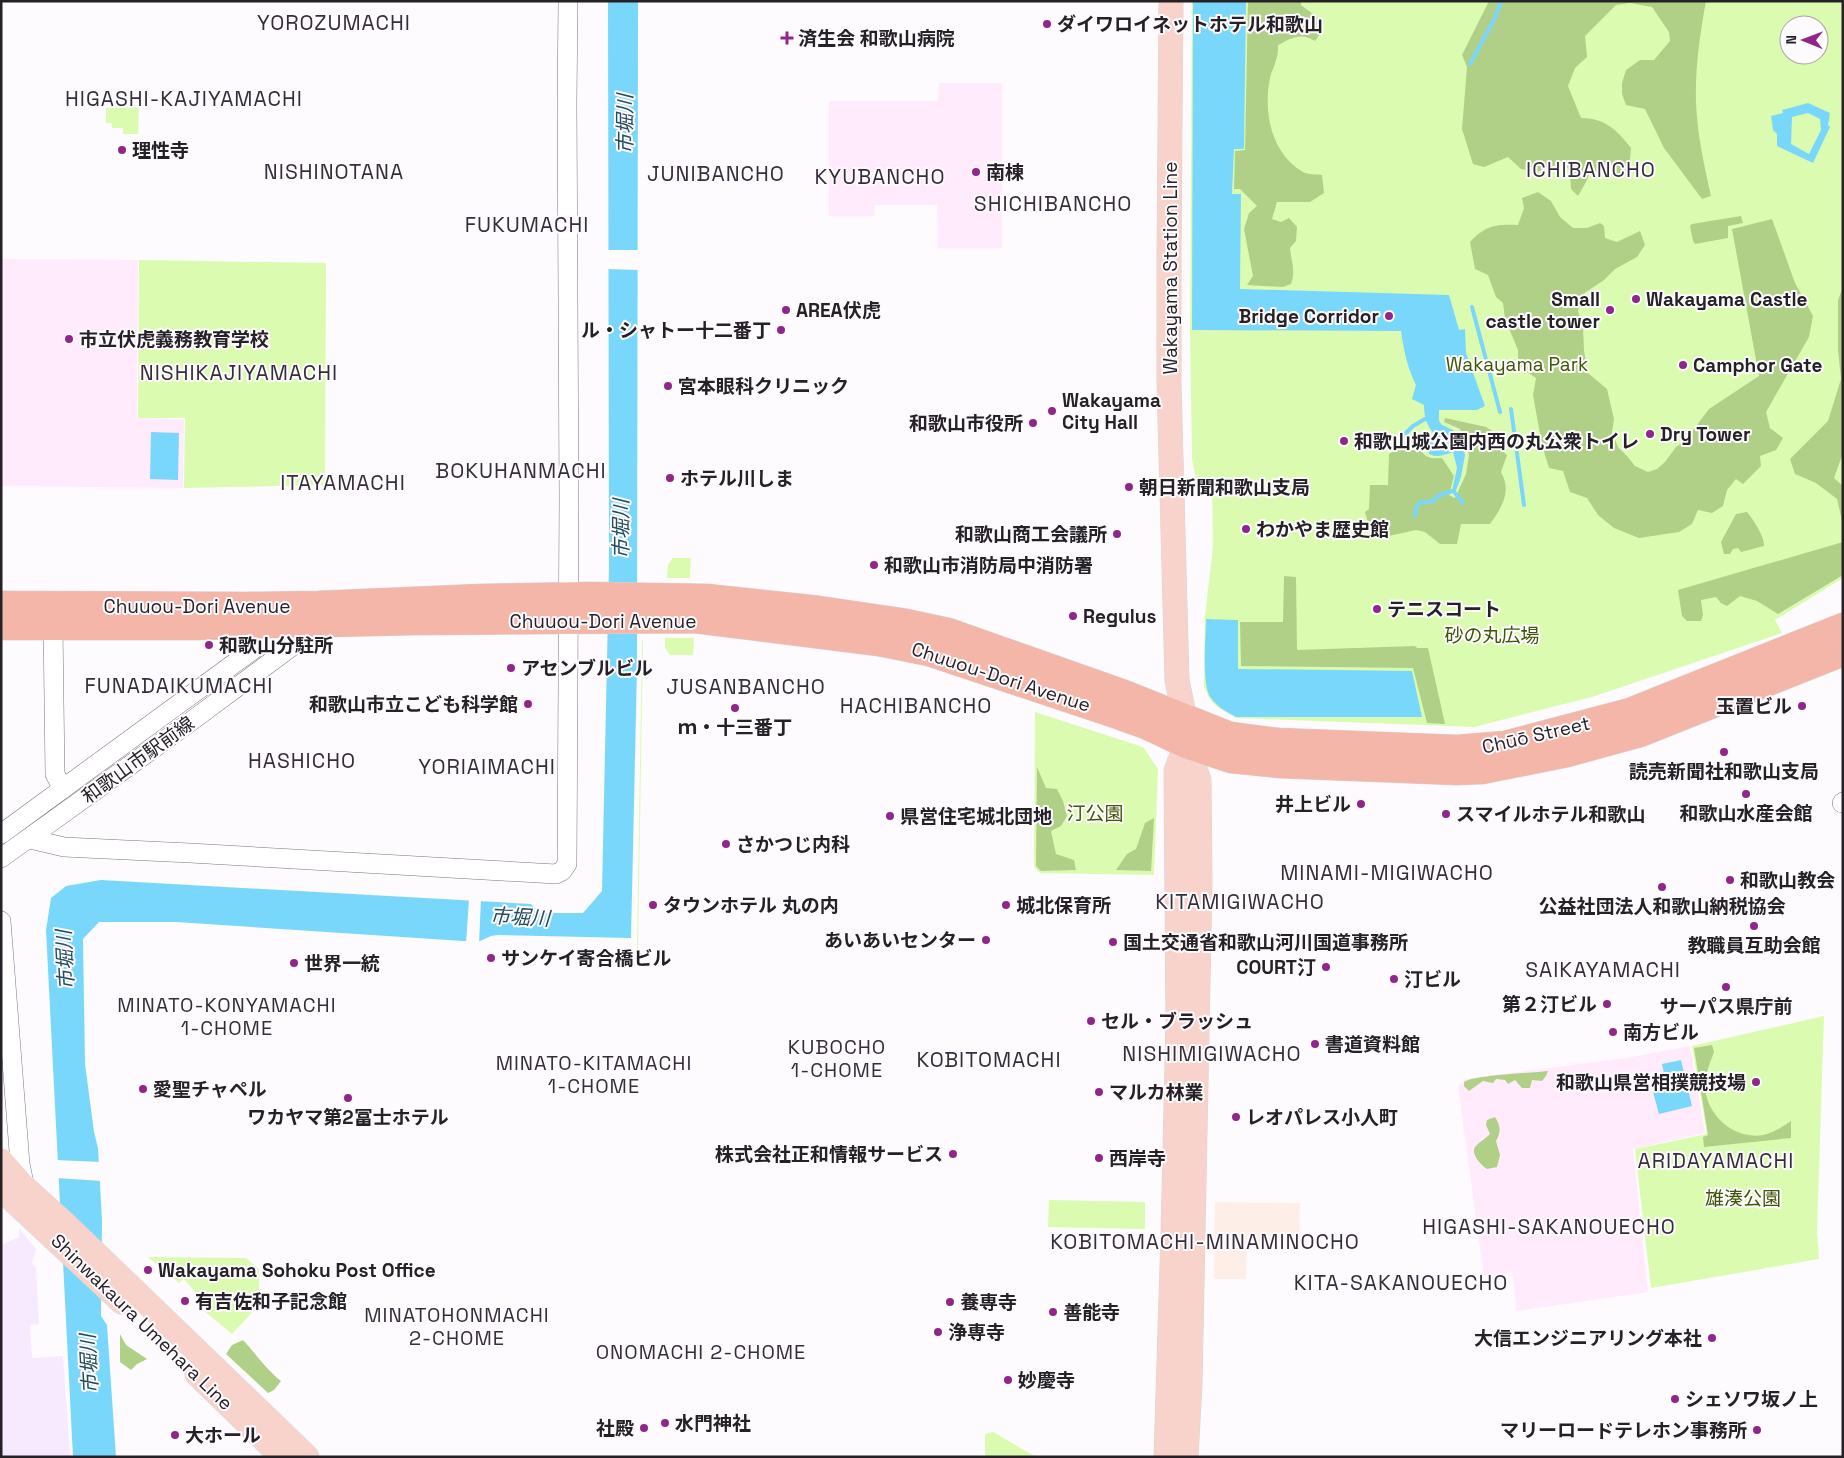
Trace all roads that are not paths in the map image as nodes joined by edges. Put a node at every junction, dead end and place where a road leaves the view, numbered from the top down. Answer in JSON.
{"nodes":[{"id":1,"x":568,"y":1,"type":"edge"},
{"id":2,"x":1171,"y":1,"type":"edge"},
{"id":3,"x":1,"y":605,"type":"edge"},
{"id":4,"x":579,"y":608,"type":"junction"},
{"id":5,"x":320,"y":614,"type":"junction"},
{"id":6,"x":288,"y":624,"type":"junction"},
{"id":7,"x":1,"y":626,"type":"edge"},
{"id":8,"x":53,"y":626,"type":"junction"},
{"id":9,"x":1843,"y":627,"type":"edge"},
{"id":10,"x":1843,"y":652,"type":"edge"},
{"id":11,"x":1186,"y":731,"type":"junction"},
{"id":12,"x":63,"y":789,"type":"junction"},
{"id":13,"x":1,"y":834,"type":"edge"},
{"id":14,"x":30,"y":839,"type":"junction"},
{"id":15,"x":1,"y":858,"type":"edge"},
{"id":16,"x":1,"y":921,"type":"edge"},
{"id":17,"x":1,"y":1161,"type":"edge"},
{"id":18,"x":25,"y":1188,"type":"junction"},
{"id":19,"x":1,"y":1189,"type":"edge"},
{"id":20,"x":28,"y":1214,"type":"junction"},
{"id":21,"x":54,"y":1226,"type":"junction"},
{"id":22,"x":282,"y":1457,"type":"edge"},
{"id":23,"x":307,"y":1457,"type":"edge"},
{"id":24,"x":1166,"y":1457,"type":"edge"},
{"id":25,"x":1186,"y":1457,"type":"edge"}],
"edges":[{"from":1,"to":4,"type":"street"},
{"from":2,"to":11,"type":"main road","name":"Wakayama Station Line"},
{"from":3,"to":5,"type":"highway","name":"Chuuou-Dori Avenue"},
{"from":4,"to":5,"type":"highway","name":"Chuuou-Dori Avenue"},
{"from":4,"to":11,"type":"highway","name":"Chuuou-Dori Avenue"},
{"from":4,"to":14,"type":"street"},
{"from":5,"to":6,"type":"highway","name":"Chuuou-Dori Avenue"},
{"from":5,"to":14,"type":"street","name":"和歌山市駅前線"},
{"from":6,"to":8,"type":"highway","name":"Chuuou-Dori Avenue"},
{"from":6,"to":12,"type":"street","name":"和歌山市駅前線"},
{"from":7,"to":8,"type":"highway","name":"Chuuou-Dori Avenue"},
{"from":8,"to":12,"type":"street"},
{"from":9,"to":11,"type":"highway","name":"Chūō Street"},
{"from":10,"to":11,"type":"highway","name":"Chūō Street"},
{"from":11,"to":24,"type":"main road"},
{"from":11,"to":25,"type":"main road","name":"Wakayama Station Line"},
{"from":12,"to":13,"type":"street","name":"和歌山市駅前線"},
{"from":14,"to":15,"type":"street","name":"和歌山市駅前線"},
{"from":16,"to":18,"type":"street"},
{"from":17,"to":18,"type":"main road","name":"Shinwakaura Umehara Line"},
{"from":18,"to":20,"type":"street"},
{"from":18,"to":21,"type":"main road","name":"Shinwakaura Umehara Line"},
{"from":19,"to":20,"type":"main road","name":"Shinwakaura Umehara Line"},
{"from":20,"to":21,"type":"main road","name":"Shinwakaura Umehara Line"},
{"from":21,"to":22,"type":"main road","name":"Shinwakaura Umehara Line"},
{"from":21,"to":23,"type":"main road","name":"Shinwakaura Umehara Line"}]}
